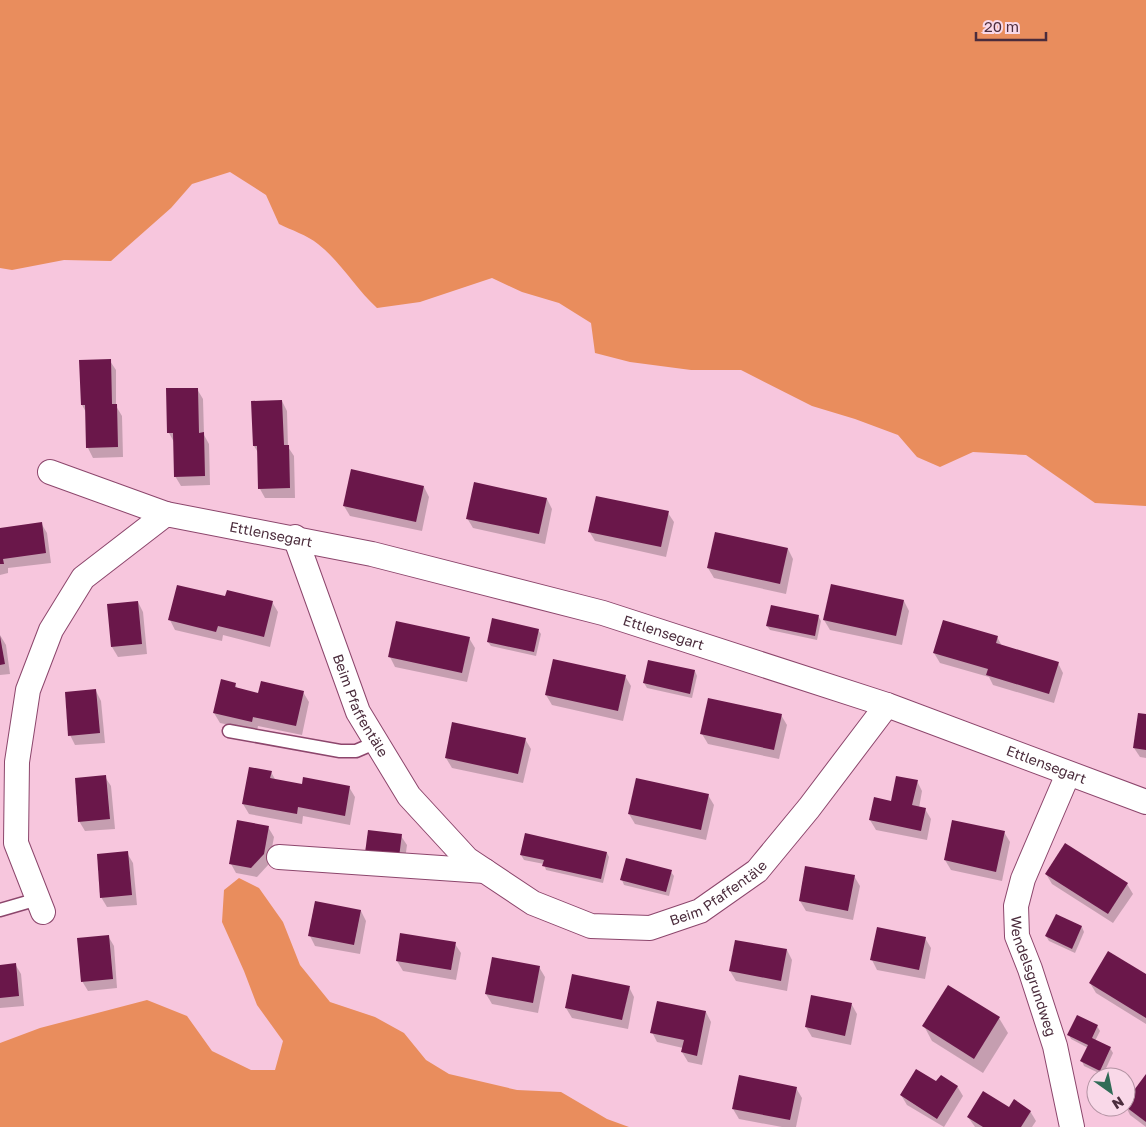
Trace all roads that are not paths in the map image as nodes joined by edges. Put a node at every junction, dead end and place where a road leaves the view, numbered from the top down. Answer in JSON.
{"nodes":[{"id":1,"x":50,"y":472,"type":"dead end"},
{"id":2,"x":166,"y":514,"type":"junction"},
{"id":3,"x":295,"y":537,"type":"junction"},
{"id":4,"x":887,"y":706,"type":"junction"},
{"id":5,"x":229,"y":731,"type":"dead end"},
{"id":6,"x":377,"y":742,"type":"junction"},
{"id":7,"x":1068,"y":774,"type":"junction"},
{"id":8,"x":1146,"y":802,"type":"edge"},
{"id":9,"x":279,"y":857,"type":"dead end"},
{"id":10,"x":485,"y":871,"type":"junction"},
{"id":11,"x":40,"y":906,"type":"joint"},
{"id":12,"x":0,"y":910,"type":"edge"},
{"id":13,"x":1072,"y":1127,"type":"edge"}],
"edges":[{"from":1,"to":2,"type":"street","name":"Ettlensegart"},
{"from":2,"to":3,"type":"street","name":"Ettlensegart"},
{"from":2,"to":11,"type":"street"},
{"from":3,"to":4,"type":"street","name":"Ettlensegart"},
{"from":3,"to":6,"type":"street","name":"Beim Pfaffentäle"},
{"from":4,"to":7,"type":"street","name":"Ettlensegart"},
{"from":4,"to":10,"type":"street","name":"Beim Pfaffentäle"},
{"from":5,"to":6,"type":"lane"},
{"from":6,"to":10,"type":"street","name":"Beim Pfaffentäle"},
{"from":7,"to":8,"type":"street","name":"Ettlensegart"},
{"from":7,"to":13,"type":"street","name":"Wendelsgrundweg"},
{"from":9,"to":10,"type":"street","name":"Beim Pfaffentäle"},
{"from":11,"to":12,"type":"lane"}]}
